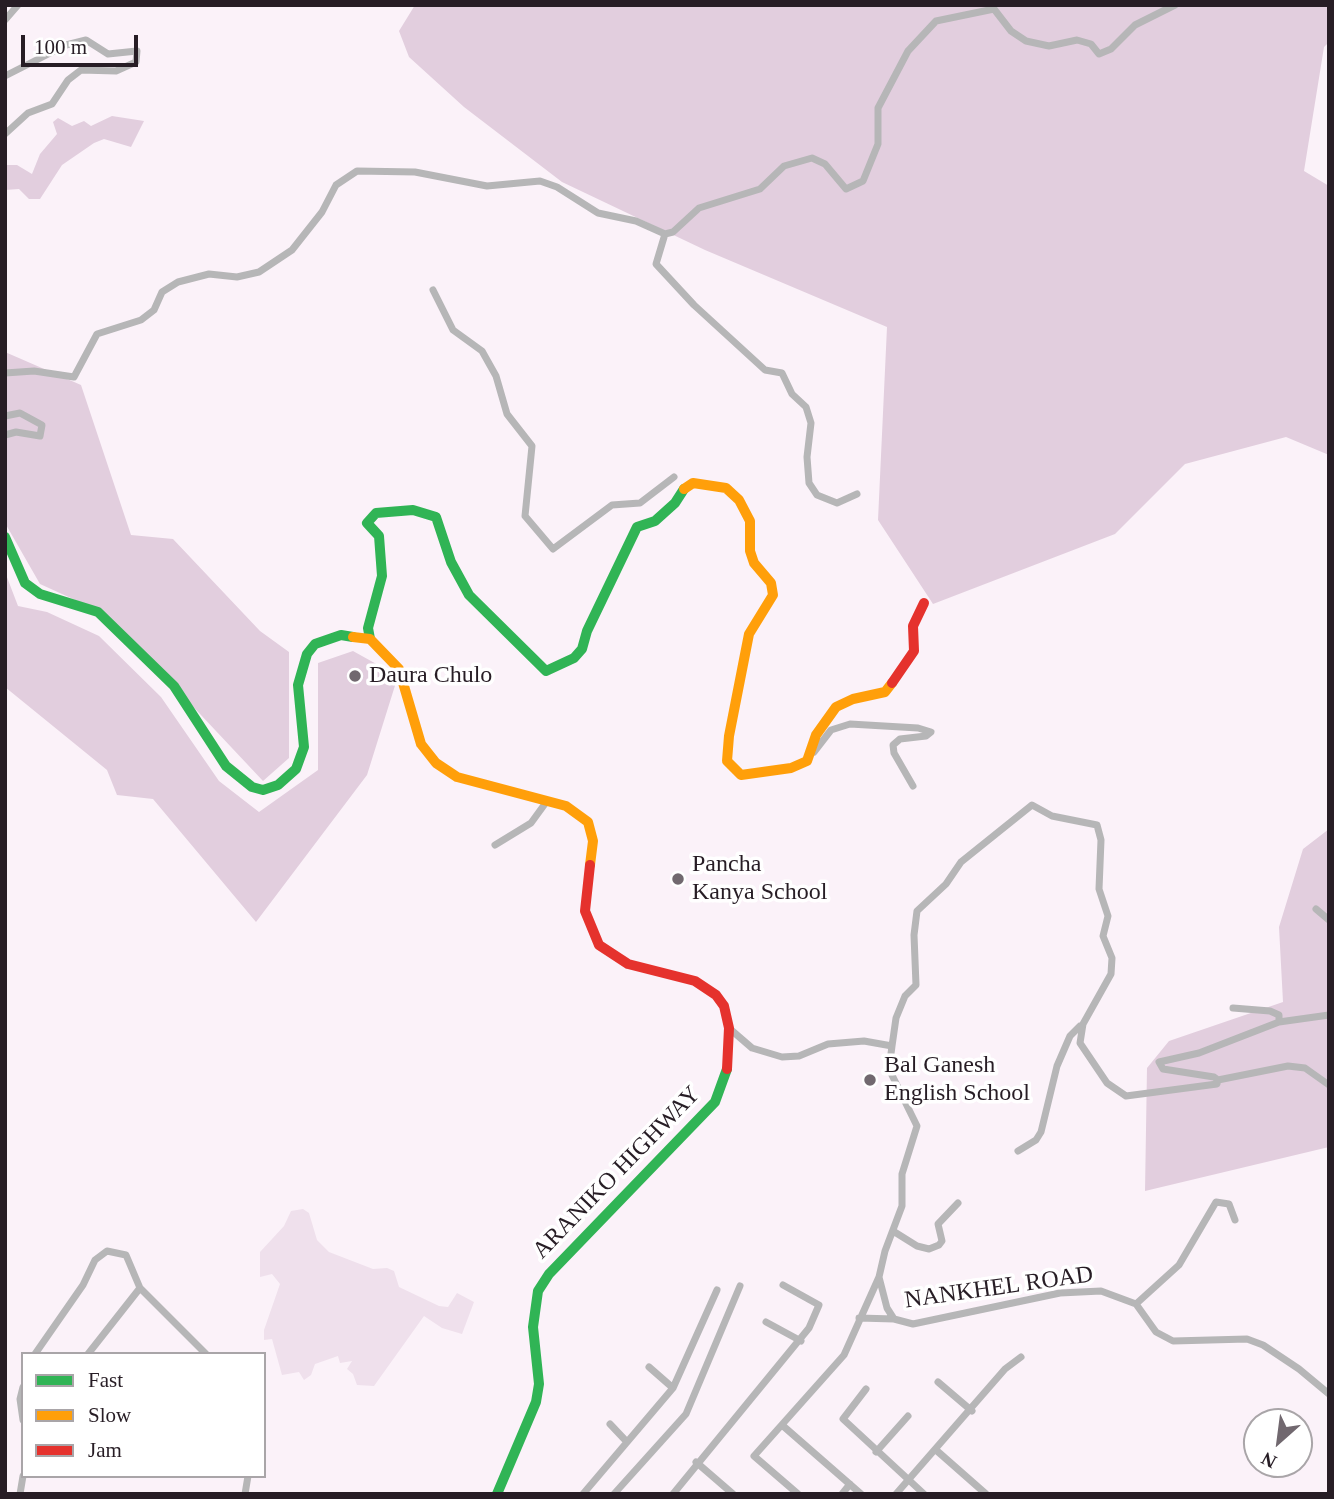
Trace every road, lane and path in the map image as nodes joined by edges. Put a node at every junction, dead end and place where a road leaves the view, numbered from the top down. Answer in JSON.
{"nodes":[{"id":1,"x":18,"y":5,"type":"edge"},
{"id":2,"x":1175,"y":5,"type":"edge"},
{"id":3,"x":5,"y":20,"type":"edge"},
{"id":4,"x":5,"y":76,"type":"edge"},
{"id":5,"x":5,"y":134,"type":"edge"},
{"id":6,"x":664,"y":234,"type":"junction"},
{"id":7,"x":433,"y":290,"type":"dead end"},
{"id":8,"x":5,"y":373,"type":"edge"},
{"id":9,"x":5,"y":416,"type":"edge"},
{"id":10,"x":5,"y":435,"type":"edge"},
{"id":11,"x":674,"y":477,"type":"dead end"},
{"id":12,"x":857,"y":494,"type":"dead end"},
{"id":13,"x":5,"y":537,"type":"edge"},
{"id":14,"x":924,"y":603,"type":"dead end"},
{"id":15,"x":370,"y":639,"type":"junction"},
{"id":16,"x":807,"y":761,"type":"junction"},
{"id":17,"x":913,"y":786,"type":"dead end"},
{"id":18,"x":547,"y":800,"type":"junction"},
{"id":19,"x":495,"y":845,"type":"dead end"},
{"id":20,"x":1316,"y":909,"type":"dead end"},
{"id":21,"x":1329,"y":920,"type":"edge"},
{"id":22,"x":1233,"y":1009,"type":"dead end"},
{"id":23,"x":1329,"y":1015,"type":"edge"},
{"id":24,"x":1279,"y":1022,"type":"junction"},
{"id":25,"x":1083,"y":1024,"type":"junction"},
{"id":26,"x":729,"y":1028,"type":"junction"},
{"id":27,"x":892,"y":1046,"type":"junction"},
{"id":28,"x":1218,"y":1080,"type":"junction"},
{"id":29,"x":1329,"y":1085,"type":"edge"},
{"id":30,"x":1018,"y":1151,"type":"dead end"},
{"id":31,"x":958,"y":1203,"type":"dead end"},
{"id":32,"x":1235,"y":1220,"type":"dead end"},
{"id":33,"x":893,"y":1231,"type":"junction"},
{"id":34,"x":879,"y":1277,"type":"junction"},
{"id":35,"x":783,"y":1285,"type":"dead end"},
{"id":36,"x":740,"y":1286,"type":"dead end"},
{"id":37,"x":141,"y":1288,"type":"junction"},
{"id":38,"x":718,"y":1290,"type":"dead end"},
{"id":39,"x":1136,"y":1304,"type":"junction"},
{"id":40,"x":859,"y":1318,"type":"junction"},
{"id":41,"x":894,"y":1319,"type":"junction"},
{"id":42,"x":765,"y":1322,"type":"dead end"},
{"id":43,"x":801,"y":1341,"type":"junction"},
{"id":44,"x":36,"y":1352,"type":"edge"},
{"id":45,"x":90,"y":1352,"type":"edge"},
{"id":46,"x":204,"y":1352,"type":"edge"},
{"id":47,"x":1021,"y":1357,"type":"dead end"},
{"id":48,"x":649,"y":1367,"type":"dead end"},
{"id":49,"x":938,"y":1382,"type":"dead end"},
{"id":50,"x":673,"y":1388,"type":"junction"},
{"id":51,"x":866,"y":1389,"type":"dead end"},
{"id":52,"x":1329,"y":1394,"type":"edge"},
{"id":53,"x":972,"y":1411,"type":"junction"},
{"id":54,"x":908,"y":1416,"type":"dead end"},
{"id":55,"x":610,"y":1424,"type":"dead end"},
{"id":56,"x":782,"y":1425,"type":"junction"},
{"id":57,"x":627,"y":1442,"type":"junction"},
{"id":58,"x":936,"y":1450,"type":"junction"},
{"id":59,"x":876,"y":1452,"type":"junction"},
{"id":60,"x":696,"y":1462,"type":"junction"},
{"id":61,"x":908,"y":1480,"type":"junction"},
{"id":62,"x":850,"y":1485,"type":"junction"},
{"id":63,"x":617,"y":1493,"type":"edge"},
{"id":64,"x":497,"y":1494,"type":"edge"},
{"id":65,"x":583,"y":1494,"type":"edge"},
{"id":66,"x":673,"y":1494,"type":"edge"},
{"id":67,"x":733,"y":1494,"type":"edge"},
{"id":68,"x":798,"y":1494,"type":"edge"},
{"id":69,"x":842,"y":1494,"type":"edge"},
{"id":70,"x":861,"y":1494,"type":"edge"},
{"id":71,"x":896,"y":1494,"type":"edge"},
{"id":72,"x":924,"y":1494,"type":"edge"},
{"id":73,"x":986,"y":1494,"type":"edge"}],
"edges":[{"from":1,"to":3,"type":"street"},
{"from":2,"to":6,"type":"street"},
{"from":4,"to":5,"type":"street"},
{"from":6,"to":8,"type":"street"},
{"from":6,"to":12,"type":"street"},
{"from":7,"to":11,"type":"street"},
{"from":9,"to":10,"type":"street"},
{"from":13,"to":15,"type":"main road"},
{"from":14,"to":16,"type":"main road"},
{"from":15,"to":16,"type":"main road"},
{"from":15,"to":18,"type":"main road","name":"ARANIKO HIGHWAY"},
{"from":16,"to":17,"type":"street"},
{"from":18,"to":19,"type":"street"},
{"from":18,"to":26,"type":"main road","name":"ARANIKO HIGHWAY"},
{"from":20,"to":21,"type":"street"},
{"from":22,"to":24,"type":"street"},
{"from":23,"to":24,"type":"street"},
{"from":24,"to":28,"type":"street"},
{"from":25,"to":27,"type":"street","name":"NANKHEL ROAD"},
{"from":25,"to":28,"type":"street"},
{"from":25,"to":30,"type":"street"},
{"from":26,"to":27,"type":"street"},
{"from":26,"to":64,"type":"main road","name":"ARANIKO HIGHWAY"},
{"from":27,"to":33,"type":"street","name":"NANKHEL ROAD"},
{"from":28,"to":29,"type":"street"},
{"from":31,"to":33,"type":"street"},
{"from":32,"to":39,"type":"street"},
{"from":33,"to":34,"type":"street","name":"NANKHEL ROAD"},
{"from":34,"to":40,"type":"street"},
{"from":34,"to":41,"type":"street","name":"NANKHEL ROAD"},
{"from":35,"to":43,"type":"street"},
{"from":36,"to":63,"type":"street"},
{"from":37,"to":44,"type":"street"},
{"from":37,"to":45,"type":"street"},
{"from":37,"to":46,"type":"street"},
{"from":38,"to":50,"type":"street"},
{"from":39,"to":41,"type":"street","name":"NANKHEL ROAD"},
{"from":39,"to":52,"type":"street"},
{"from":40,"to":41,"type":"street"},
{"from":40,"to":56,"type":"street"},
{"from":42,"to":43,"type":"street"},
{"from":43,"to":60,"type":"street"},
{"from":47,"to":53,"type":"street"},
{"from":48,"to":50,"type":"street"},
{"from":49,"to":53,"type":"street"},
{"from":50,"to":57,"type":"street"},
{"from":51,"to":59,"type":"street"},
{"from":53,"to":58,"type":"street"},
{"from":54,"to":59,"type":"street"},
{"from":55,"to":57,"type":"street"},
{"from":56,"to":62,"type":"street"},
{"from":56,"to":68,"type":"street"},
{"from":57,"to":65,"type":"street"},
{"from":58,"to":61,"type":"street"},
{"from":58,"to":73,"type":"street"},
{"from":59,"to":61,"type":"street"},
{"from":60,"to":66,"type":"street"},
{"from":60,"to":67,"type":"street"},
{"from":61,"to":71,"type":"street"},
{"from":61,"to":72,"type":"street"},
{"from":62,"to":69,"type":"street"},
{"from":62,"to":70,"type":"street"}]}
